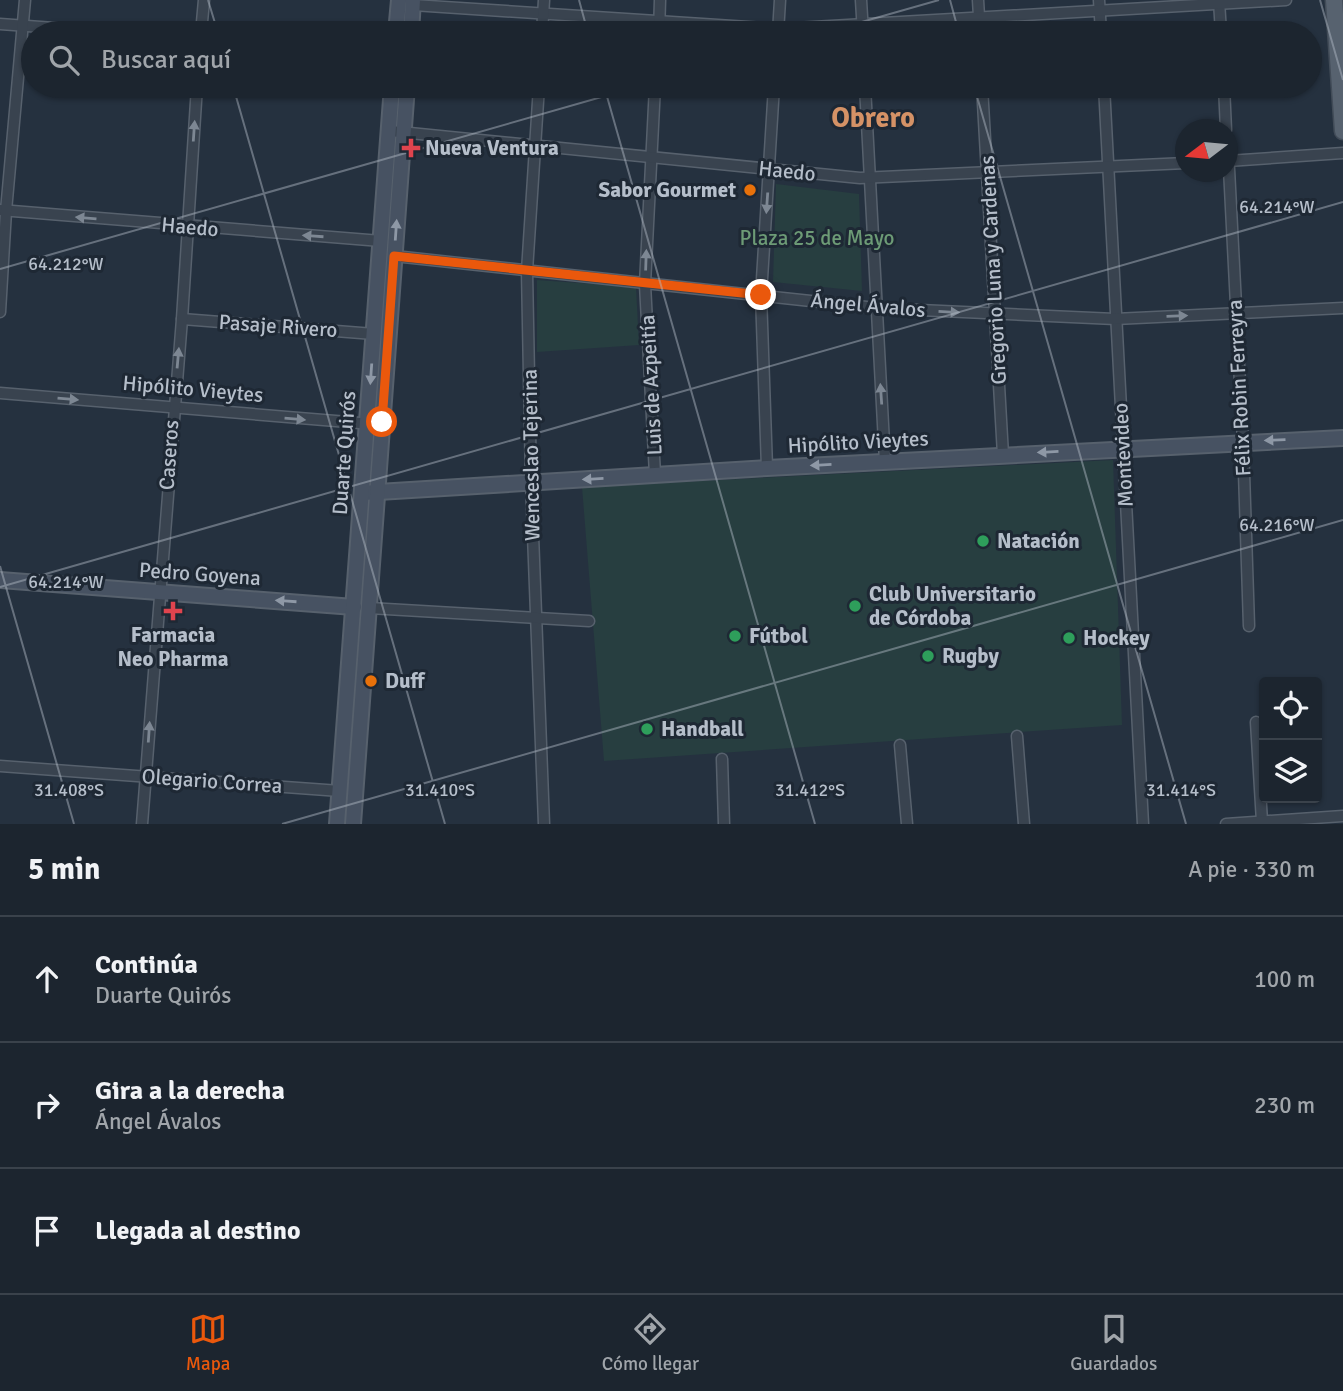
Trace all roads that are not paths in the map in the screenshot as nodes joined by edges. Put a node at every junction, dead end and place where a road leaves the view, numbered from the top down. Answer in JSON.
{"nodes":[{"id":1,"x":25,"y":0,"type":"edge"},
{"id":2,"x":204,"y":0,"type":"edge"},
{"id":3,"x":544,"y":0,"type":"edge"},
{"id":4,"x":660,"y":0,"type":"edge"},
{"id":5,"x":780,"y":0,"type":"edge"},
{"id":6,"x":861,"y":0,"type":"edge"},
{"id":7,"x":978,"y":0,"type":"edge"},
{"id":8,"x":1099,"y":0,"type":"edge"},
{"id":9,"x":1286,"y":0,"type":"edge"},
{"id":10,"x":1334,"y":0,"type":"edge"},
{"id":11,"x":408,"y":2,"type":"edge"},
{"id":12,"x":1219,"y":2,"type":"edge"},
{"id":13,"x":1100,"y":12,"type":"junction"},
{"id":14,"x":544,"y":13,"type":"junction"},
{"id":15,"x":979,"y":19,"type":"junction"},
{"id":16,"x":24,"y":21,"type":"edge"},
{"id":17,"x":202,"y":21,"type":"edge"},
{"id":18,"x":401,"y":21,"type":"edge"},
{"id":19,"x":410,"y":21,"type":"edge"},
{"id":20,"x":543,"y":21,"type":"edge"},
{"id":21,"x":659,"y":21,"type":"joint"},
{"id":22,"x":779,"y":21,"type":"edge"},
{"id":23,"x":862,"y":21,"type":"edge"},
{"id":24,"x":956,"y":21,"type":"edge"},
{"id":25,"x":1100,"y":21,"type":"edge"},
{"id":26,"x":1220,"y":21,"type":"edge"},
{"id":27,"x":0,"y":24,"type":"edge"},
{"id":28,"x":21,"y":26,"type":"edge"},
{"id":29,"x":21,"y":52,"type":"edge"},
{"id":30,"x":196,"y":98,"type":"edge"},
{"id":31,"x":393,"y":98,"type":"edge"},
{"id":32,"x":404,"y":98,"type":"edge"},
{"id":33,"x":538,"y":98,"type":"edge"},
{"id":34,"x":654,"y":98,"type":"edge"},
{"id":35,"x":773,"y":98,"type":"edge"},
{"id":36,"x":866,"y":98,"type":"edge"},
{"id":37,"x":983,"y":98,"type":"edge"},
{"id":38,"x":1105,"y":98,"type":"edge"},
{"id":39,"x":1225,"y":98,"type":"edge"},
{"id":40,"x":1226,"y":119,"type":"edge"},
{"id":41,"x":396,"y":131,"type":"junction"},
{"id":42,"x":1343,"y":131,"type":"edge"},
{"id":43,"x":535,"y":144,"type":"junction"},
{"id":44,"x":1343,"y":153,"type":"edge"},
{"id":45,"x":650,"y":156,"type":"junction"},
{"id":46,"x":1238,"y":160,"type":"edge"},
{"id":47,"x":1175,"y":163,"type":"edge"},
{"id":48,"x":1108,"y":166,"type":"junction"},
{"id":49,"x":769,"y":170,"type":"junction"},
{"id":50,"x":987,"y":173,"type":"junction"},
{"id":51,"x":870,"y":178,"type":"junction"},
{"id":52,"x":1229,"y":182,"type":"edge"},
{"id":53,"x":3,"y":211,"type":"edge"},
{"id":54,"x":187,"y":227,"type":"junction"},
{"id":55,"x":381,"y":241,"type":"junction"},
{"id":56,"x":394,"y":256,"type":"junction"},
{"id":57,"x":527,"y":271,"type":"junction"},
{"id":58,"x":645,"y":284,"type":"junction"},
{"id":59,"x":761,"y":295,"type":"junction"},
{"id":60,"x":876,"y":308,"type":"junction"},
{"id":61,"x":1343,"y":308,"type":"edge"},
{"id":62,"x":0,"y":312,"type":"edge"},
{"id":63,"x":996,"y":314,"type":"junction"},
{"id":64,"x":1236,"y":314,"type":"junction"},
{"id":65,"x":181,"y":318,"type":"junction"},
{"id":66,"x":1115,"y":319,"type":"junction"},
{"id":67,"x":374,"y":334,"type":"junction"},
{"id":68,"x":0,"y":393,"type":"edge"},
{"id":69,"x":173,"y":409,"type":"junction"},
{"id":70,"x":374,"y":424,"type":"junction"},
{"id":71,"x":1343,"y":438,"type":"edge"},
{"id":72,"x":1243,"y":442,"type":"junction"},
{"id":73,"x":1123,"y":449,"type":"junction"},
{"id":74,"x":1003,"y":455,"type":"junction"},
{"id":75,"x":885,"y":463,"type":"junction"},
{"id":76,"x":767,"y":468,"type":"junction"},
{"id":77,"x":655,"y":475,"type":"junction"},
{"id":78,"x":531,"y":482,"type":"junction"},
{"id":79,"x":369,"y":493,"type":"junction"},
{"id":80,"x":0,"y":580,"type":"edge"},
{"id":81,"x":159,"y":592,"type":"junction"},
{"id":82,"x":361,"y":607,"type":"junction"},
{"id":83,"x":536,"y":618,"type":"junction"},
{"id":84,"x":589,"y":621,"type":"dead end"},
{"id":85,"x":1249,"y":626,"type":"dead end"},
{"id":86,"x":1256,"y":722,"type":"dead end"},
{"id":87,"x":1017,"y":736,"type":"dead end"},
{"id":88,"x":900,"y":746,"type":"dead end"},
{"id":89,"x":722,"y":759,"type":"dead end"},
{"id":90,"x":0,"y":766,"type":"edge"},
{"id":91,"x":145,"y":776,"type":"junction"},
{"id":92,"x":340,"y":791,"type":"junction"},
{"id":93,"x":1343,"y":816,"type":"edge"},
{"id":94,"x":1262,"y":822,"type":"junction"},
{"id":95,"x":142,"y":824,"type":"edge"},
{"id":96,"x":337,"y":824,"type":"edge"},
{"id":97,"x":353,"y":824,"type":"edge"},
{"id":98,"x":544,"y":824,"type":"edge"},
{"id":99,"x":724,"y":824,"type":"edge"},
{"id":100,"x":906,"y":824,"type":"edge"},
{"id":101,"x":1024,"y":824,"type":"edge"},
{"id":102,"x":1143,"y":824,"type":"edge"},
{"id":103,"x":1226,"y":824,"type":"edge"}],
"edges":[{"from":1,"to":16,"type":"street"},
{"from":2,"to":17,"type":"street"},
{"from":3,"to":14,"type":"street"},
{"from":4,"to":21,"type":"street"},
{"from":5,"to":22,"type":"street"},
{"from":6,"to":23,"type":"street"},
{"from":7,"to":15,"type":"street"},
{"from":8,"to":13,"type":"street"},
{"from":9,"to":12,"type":"street"},
{"from":10,"to":42,"type":"main road"},
{"from":11,"to":14,"type":"street"},
{"from":11,"to":18,"type":"main road"},
{"from":11,"to":19,"type":"main road"},
{"from":12,"to":13,"type":"street"},
{"from":12,"to":26,"type":"street"},
{"from":13,"to":15,"type":"street"},
{"from":13,"to":25,"type":"street"},
{"from":14,"to":20,"type":"street"},
{"from":14,"to":21,"type":"street"},
{"from":15,"to":24,"type":"street"},
{"from":27,"to":28,"type":"street"},
{"from":29,"to":53,"type":"street"},
{"from":54,"to":30,"type":"street","name":"Caseros","one_way":true},
{"from":31,"to":41,"type":"main road","name":"Duarte Quirós"},
{"from":32,"to":41,"type":"main road","name":"Duarte Quirós"},
{"from":33,"to":43,"type":"street","name":"Wenceslao Tejerina"},
{"from":34,"to":45,"type":"street","name":"Luis de Azpeitía"},
{"from":35,"to":49,"type":"street"},
{"from":36,"to":51,"type":"street"},
{"from":37,"to":50,"type":"street","name":"Gregorio Luna y Cardenas"},
{"from":38,"to":48,"type":"street","name":"Montevideo"},
{"from":39,"to":40,"type":"street"},
{"from":41,"to":43,"type":"street","name":"Haedo"},
{"from":41,"to":55,"type":"main road","name":"Duarte Quirós"},
{"from":56,"to":41,"type":"main road","name":"Duarte Quirós","one_way":true},
{"from":43,"to":45,"type":"street","name":"Haedo"},
{"from":43,"to":57,"type":"street","name":"Wenceslao Tejerina"},
{"from":44,"to":46,"type":"street"},
{"from":45,"to":49,"type":"street","name":"Haedo"},
{"from":58,"to":45,"type":"street","name":"Luis de Azpeitía","one_way":true},
{"from":47,"to":48,"type":"street","name":"Haedo"},
{"from":48,"to":50,"type":"street","name":"Haedo"},
{"from":48,"to":66,"type":"street","name":"Montevideo"},
{"from":49,"to":51,"type":"street","name":"Haedo"},
{"from":49,"to":59,"type":"street","one_way":true},
{"from":50,"to":51,"type":"street","name":"Haedo"},
{"from":50,"to":63,"type":"street","name":"Gregorio Luna y Cardenas"},
{"from":51,"to":60,"type":"street"},
{"from":52,"to":64,"type":"street","name":"Félix Robin Ferreyra"},
{"from":54,"to":53,"type":"street","name":"Haedo","one_way":true},
{"from":53,"to":62,"type":"street"},
{"from":55,"to":54,"type":"street","name":"Haedo","one_way":true},
{"from":54,"to":65,"type":"street","name":"Caseros"},
{"from":55,"to":67,"type":"main road","name":"Duarte Quirós"},
{"from":56,"to":57,"type":"street","name":"Ángel Ávalos"},
{"from":56,"to":70,"type":"main road","name":"Duarte Quirós"},
{"from":57,"to":58,"type":"street","name":"Ángel Ávalos"},
{"from":57,"to":78,"type":"street","name":"Wenceslao Tejerina"},
{"from":58,"to":59,"type":"street","name":"Ángel Ávalos"},
{"from":58,"to":77,"type":"street","name":"Luis de Azpeitía"},
{"from":59,"to":60,"type":"street","name":"Ángel Ávalos"},
{"from":59,"to":76,"type":"street"},
{"from":60,"to":63,"type":"street","name":"Ángel Ávalos","one_way":true},
{"from":75,"to":60,"type":"street","one_way":true},
{"from":61,"to":64,"type":"street","name":"Ángel Ávalos"},
{"from":63,"to":66,"type":"street","name":"Ángel Ávalos"},
{"from":63,"to":74,"type":"street","name":"Gregorio Luna y Cardenas"},
{"from":66,"to":64,"type":"street","name":"Ángel Ávalos","one_way":true},
{"from":64,"to":72,"type":"street","name":"Félix Robin Ferreyra"},
{"from":65,"to":67,"type":"street","name":"Pasaje Rivero"},
{"from":69,"to":65,"type":"street","name":"Caseros","one_way":true},
{"from":66,"to":73,"type":"street","name":"Montevideo"},
{"from":67,"to":70,"type":"main road","name":"Duarte Quirós","one_way":true},
{"from":68,"to":69,"type":"street","name":"Hipólito Vieytes","one_way":true},
{"from":69,"to":70,"type":"street","name":"Hipólito Vieytes","one_way":true},
{"from":69,"to":81,"type":"street","name":"Caseros"},
{"from":70,"to":79,"type":"main road","name":"Duarte Quirós"},
{"from":71,"to":72,"type":"main road","name":"Hipólito Vieytes","one_way":true},
{"from":72,"to":73,"type":"main road","name":"Hipólito Vieytes"},
{"from":72,"to":85,"type":"street","name":"Félix Robin Ferreyra"},
{"from":73,"to":74,"type":"main road","name":"Hipólito Vieytes","one_way":true},
{"from":73,"to":102,"type":"street","name":"Montevideo"},
{"from":74,"to":75,"type":"main road","name":"Hipólito Vieytes"},
{"from":75,"to":76,"type":"main road","name":"Hipólito Vieytes","one_way":true},
{"from":76,"to":77,"type":"main road","name":"Hipólito Vieytes"},
{"from":77,"to":78,"type":"main road","name":"Hipólito Vieytes","one_way":true},
{"from":78,"to":79,"type":"main road","name":"Hipólito Vieytes"},
{"from":78,"to":83,"type":"street","name":"Wenceslao Tejerina"},
{"from":79,"to":82,"type":"main road","name":"Duarte Quirós"},
{"from":80,"to":81,"type":"main road","name":"Pedro Goyena"},
{"from":82,"to":81,"type":"main road","name":"Pedro Goyena","one_way":true},
{"from":91,"to":81,"type":"street","name":"Caseros","one_way":true},
{"from":82,"to":83,"type":"street","name":"Pedro Goyena"},
{"from":82,"to":92,"type":"main road","name":"Duarte Quirós"},
{"from":82,"to":97,"type":"main road","name":"Duarte Quirós"},
{"from":83,"to":84,"type":"street","name":"Pedro Goyena"},
{"from":83,"to":98,"type":"street","name":"Wenceslao Tejerina"},
{"from":86,"to":94,"type":"street"},
{"from":87,"to":101,"type":"street"},
{"from":88,"to":100,"type":"street"},
{"from":89,"to":99,"type":"street"},
{"from":90,"to":91,"type":"street","name":"Olegario Correa"},
{"from":91,"to":92,"type":"street","name":"Olegario Correa"},
{"from":91,"to":95,"type":"street","name":"Caseros"},
{"from":92,"to":96,"type":"main road","name":"Duarte Quirós"},
{"from":93,"to":94,"type":"street"},
{"from":94,"to":103,"type":"street"}]}
